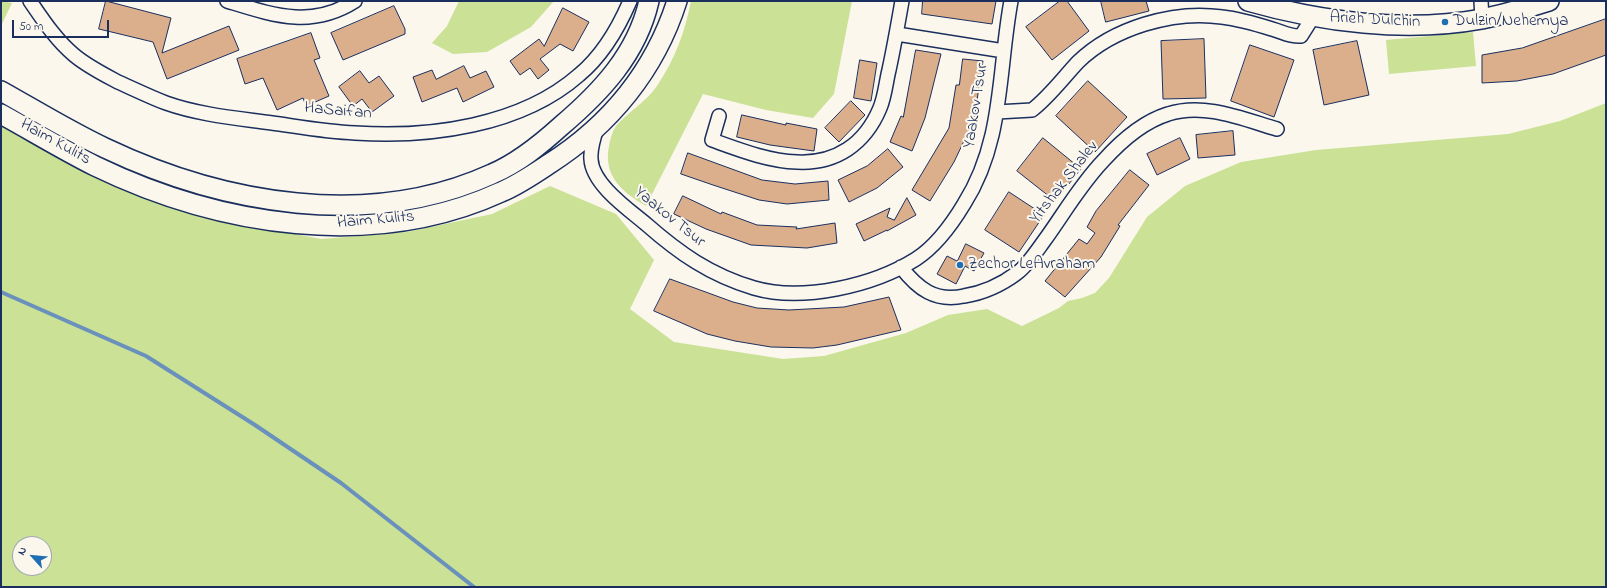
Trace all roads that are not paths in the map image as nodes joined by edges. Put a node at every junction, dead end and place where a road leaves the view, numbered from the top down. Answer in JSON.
{"nodes":[{"id":1,"x":30,"y":1,"type":"edge"},
{"id":2,"x":227,"y":1,"type":"edge"},
{"id":3,"x":355,"y":1,"type":"edge"},
{"id":4,"x":630,"y":1,"type":"edge"},
{"id":5,"x":649,"y":1,"type":"edge"},
{"id":6,"x":677,"y":1,"type":"edge"},
{"id":7,"x":902,"y":1,"type":"edge"},
{"id":8,"x":1011,"y":1,"type":"edge"},
{"id":9,"x":1248,"y":1,"type":"edge"},
{"id":10,"x":1549,"y":1,"type":"edge"},
{"id":11,"x":1482,"y":10,"type":"edge"},
{"id":12,"x":1313,"y":17,"type":"junction"},
{"id":13,"x":897,"y":34,"type":"junction"},
{"id":14,"x":1004,"y":51,"type":"junction"},
{"id":15,"x":1,"y":91,"type":"edge"},
{"id":16,"x":997,"y":112,"type":"junction"},
{"id":17,"x":1,"y":114,"type":"edge"},
{"id":18,"x":719,"y":116,"type":"dead end"},
{"id":19,"x":597,"y":128,"type":"junction"},
{"id":20,"x":1277,"y":129,"type":"dead end"},
{"id":21,"x":901,"y":267,"type":"junction"}],
"edges":[{"from":1,"to":4,"type":"street","name":"HaSaifan"},
{"from":2,"to":3,"type":"street"},
{"from":5,"to":15,"type":"main road","name":"Haim Kulits"},
{"from":6,"to":19,"type":"main road","name":"Haim Kulits"},
{"from":7,"to":13,"type":"street"},
{"from":8,"to":14,"type":"street","name":"Yaakov Tsur"},
{"from":9,"to":12,"type":"main road","name":"Arieh Dulchin"},
{"from":10,"to":11,"type":"main road","name":"Arieh Dulchin"},
{"from":11,"to":12,"type":"main road","name":"Arieh Dulchin"},
{"from":12,"to":16,"type":"street"},
{"from":13,"to":14,"type":"street"},
{"from":13,"to":18,"type":"street"},
{"from":14,"to":16,"type":"street","name":"Yaakov Tsur"},
{"from":16,"to":21,"type":"street","name":"Yaakov Tsur"},
{"from":17,"to":19,"type":"main road","name":"Haim Kulits"},
{"from":19,"to":21,"type":"street","name":"Yaakov Tsur"},
{"from":20,"to":21,"type":"street","name":"Yitshak Shalev"}]}
